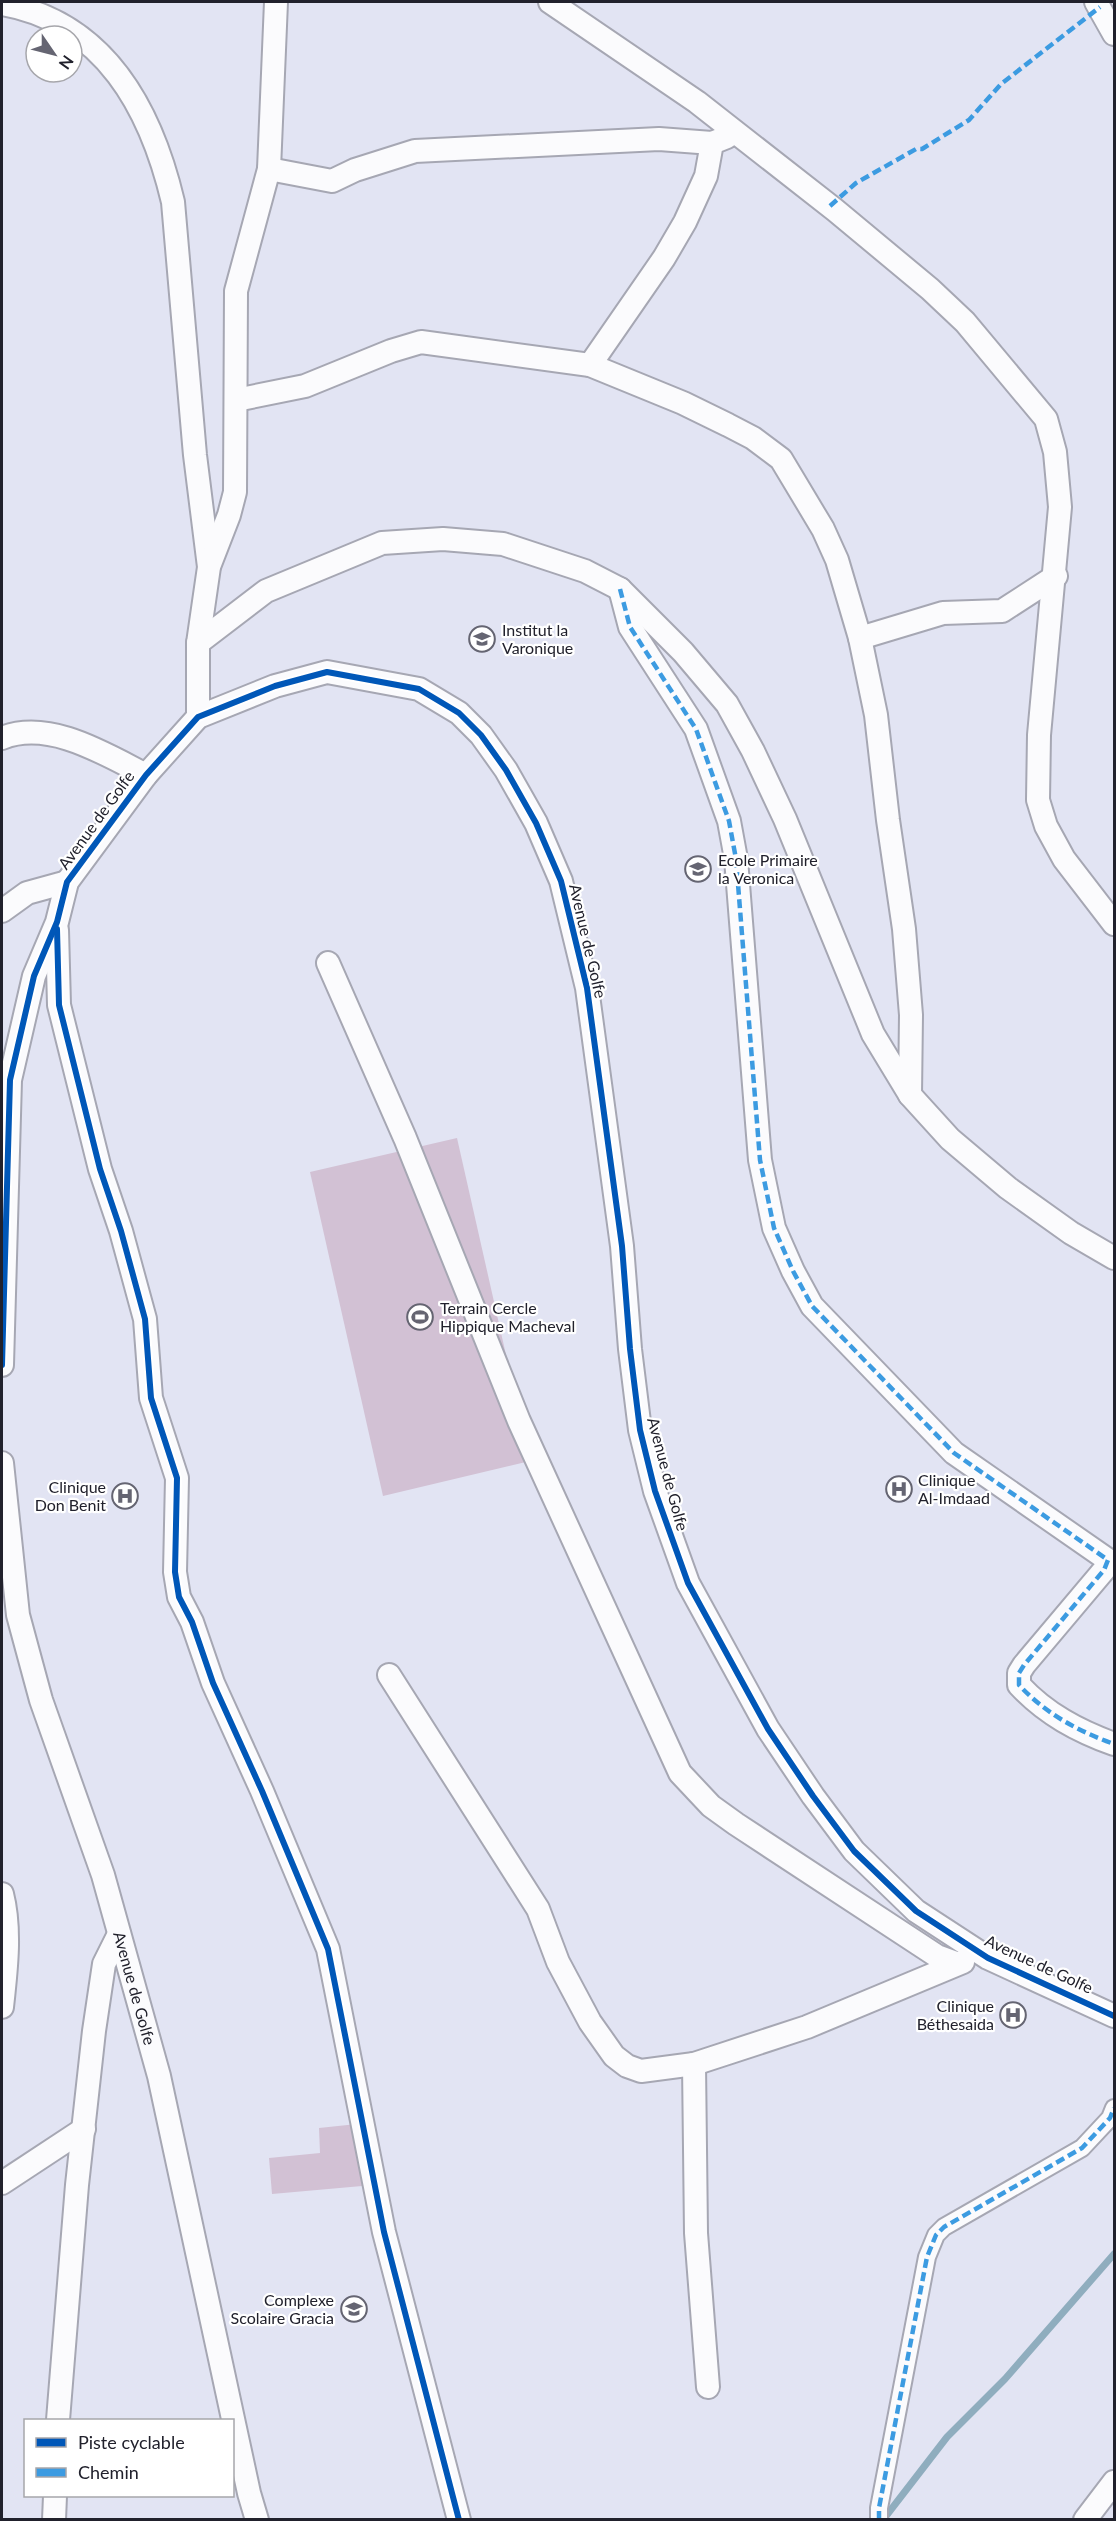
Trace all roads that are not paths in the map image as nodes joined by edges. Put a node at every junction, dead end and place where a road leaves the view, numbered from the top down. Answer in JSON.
{"nodes":[{"id":1,"x":276,"y":2,"type":"edge"},
{"id":2,"x":550,"y":2,"type":"edge"},
{"id":3,"x":1096,"y":2,"type":"edge"},
{"id":4,"x":2,"y":4,"type":"edge"},
{"id":5,"x":1114,"y":34,"type":"edge"},
{"id":6,"x":735,"y":135,"type":"junction"},
{"id":7,"x":712,"y":142,"type":"junction"},
{"id":8,"x":269,"y":169,"type":"junction"},
{"id":9,"x":590,"y":365,"type":"junction"},
{"id":10,"x":236,"y":400,"type":"junction"},
{"id":11,"x":209,"y":567,"type":"junction"},
{"id":12,"x":1056,"y":576,"type":"junction"},
{"id":13,"x":620,"y":589,"type":"junction"},
{"id":14,"x":860,"y":638,"type":"junction"},
{"id":15,"x":198,"y":643,"type":"junction"},
{"id":16,"x":198,"y":717,"type":"junction"},
{"id":17,"x":2,"y":738,"type":"edge"},
{"id":18,"x":146,"y":775,"type":"junction"},
{"id":19,"x":67,"y":882,"type":"junction"},
{"id":20,"x":2,"y":911,"type":"edge"},
{"id":21,"x":57,"y":922,"type":"junction"},
{"id":22,"x":1114,"y":924,"type":"edge"},
{"id":23,"x":328,"y":963,"type":"dead end"},
{"id":24,"x":910,"y":1095,"type":"junction"},
{"id":25,"x":1114,"y":1258,"type":"edge"},
{"id":26,"x":2,"y":1365,"type":"edge"},
{"id":27,"x":2,"y":1463,"type":"edge"},
{"id":28,"x":1111,"y":1555,"type":"edge"},
{"id":29,"x":389,"y":1675,"type":"dead end"},
{"id":30,"x":1114,"y":1744,"type":"edge"},
{"id":31,"x":2,"y":1894,"type":"edge"},
{"id":32,"x":119,"y":1934,"type":"junction"},
{"id":33,"x":988,"y":1958,"type":"junction"},
{"id":34,"x":956,"y":1964,"type":"junction"},
{"id":35,"x":2,"y":2007,"type":"edge"},
{"id":36,"x":1114,"y":2016,"type":"edge"},
{"id":37,"x":694,"y":2064,"type":"junction"},
{"id":38,"x":1114,"y":2108,"type":"edge"},
{"id":39,"x":84,"y":2129,"type":"junction"},
{"id":40,"x":2,"y":2183,"type":"edge"},
{"id":41,"x":708,"y":2387,"type":"dead end"},
{"id":42,"x":58,"y":2419,"type":"edge"},
{"id":43,"x":233,"y":2419,"type":"edge"},
{"id":44,"x":234,"y":2424,"type":"edge"},
{"id":45,"x":1114,"y":2482,"type":"edge"},
{"id":46,"x":55,"y":2497,"type":"edge"},
{"id":47,"x":878,"y":2517,"type":"edge"},
{"id":48,"x":54,"y":2520,"type":"edge"},
{"id":49,"x":257,"y":2520,"type":"edge"},
{"id":50,"x":459,"y":2520,"type":"edge"},
{"id":51,"x":1085,"y":2520,"type":"edge"}],
"edges":[{"from":1,"to":8,"type":"street"},
{"from":2,"to":6,"type":"street"},
{"from":3,"to":5,"type":"street"},
{"from":4,"to":11,"type":"street"},
{"from":6,"to":7,"type":"street"},
{"from":6,"to":12,"type":"street"},
{"from":7,"to":8,"type":"street"},
{"from":7,"to":9,"type":"street"},
{"from":8,"to":10,"type":"street"},
{"from":9,"to":10,"type":"street"},
{"from":9,"to":14,"type":"street"},
{"from":10,"to":11,"type":"street"},
{"from":11,"to":15,"type":"street"},
{"from":12,"to":14,"type":"street"},
{"from":12,"to":22,"type":"street"},
{"from":13,"to":15,"type":"street"},
{"from":13,"to":24,"type":"street"},
{"from":13,"to":28,"type":"street"},
{"from":14,"to":24,"type":"street"},
{"from":15,"to":16,"type":"street"},
{"from":16,"to":18,"type":"street","name":"Avenue de Golfe"},
{"from":16,"to":33,"type":"street","name":"Avenue de Golfe"},
{"from":17,"to":18,"type":"street"},
{"from":18,"to":19,"type":"street","name":"Avenue de Golfe"},
{"from":19,"to":20,"type":"street"},
{"from":19,"to":21,"type":"street","name":"Avenue de Golfe"},
{"from":21,"to":26,"type":"street","name":"Avenue de Golfe"},
{"from":21,"to":50,"type":"street"},
{"from":23,"to":34,"type":"street"},
{"from":24,"to":25,"type":"street"},
{"from":27,"to":32,"type":"street","name":"Avenue de Golfe"},
{"from":28,"to":30,"type":"street"},
{"from":29,"to":37,"type":"street"},
{"from":31,"to":35,"type":"street"},
{"from":32,"to":39,"type":"street"},
{"from":32,"to":43,"type":"street","name":"Avenue de Golfe"},
{"from":33,"to":34,"type":"street"},
{"from":33,"to":36,"type":"street","name":"Avenue de Golfe"},
{"from":34,"to":37,"type":"street"},
{"from":37,"to":41,"type":"street"},
{"from":38,"to":47,"type":"street"},
{"from":39,"to":40,"type":"street"},
{"from":39,"to":42,"type":"street"},
{"from":44,"to":49,"type":"street","name":"Avenue de Golfe"},
{"from":45,"to":51,"type":"street"},
{"from":46,"to":48,"type":"street"}]}
